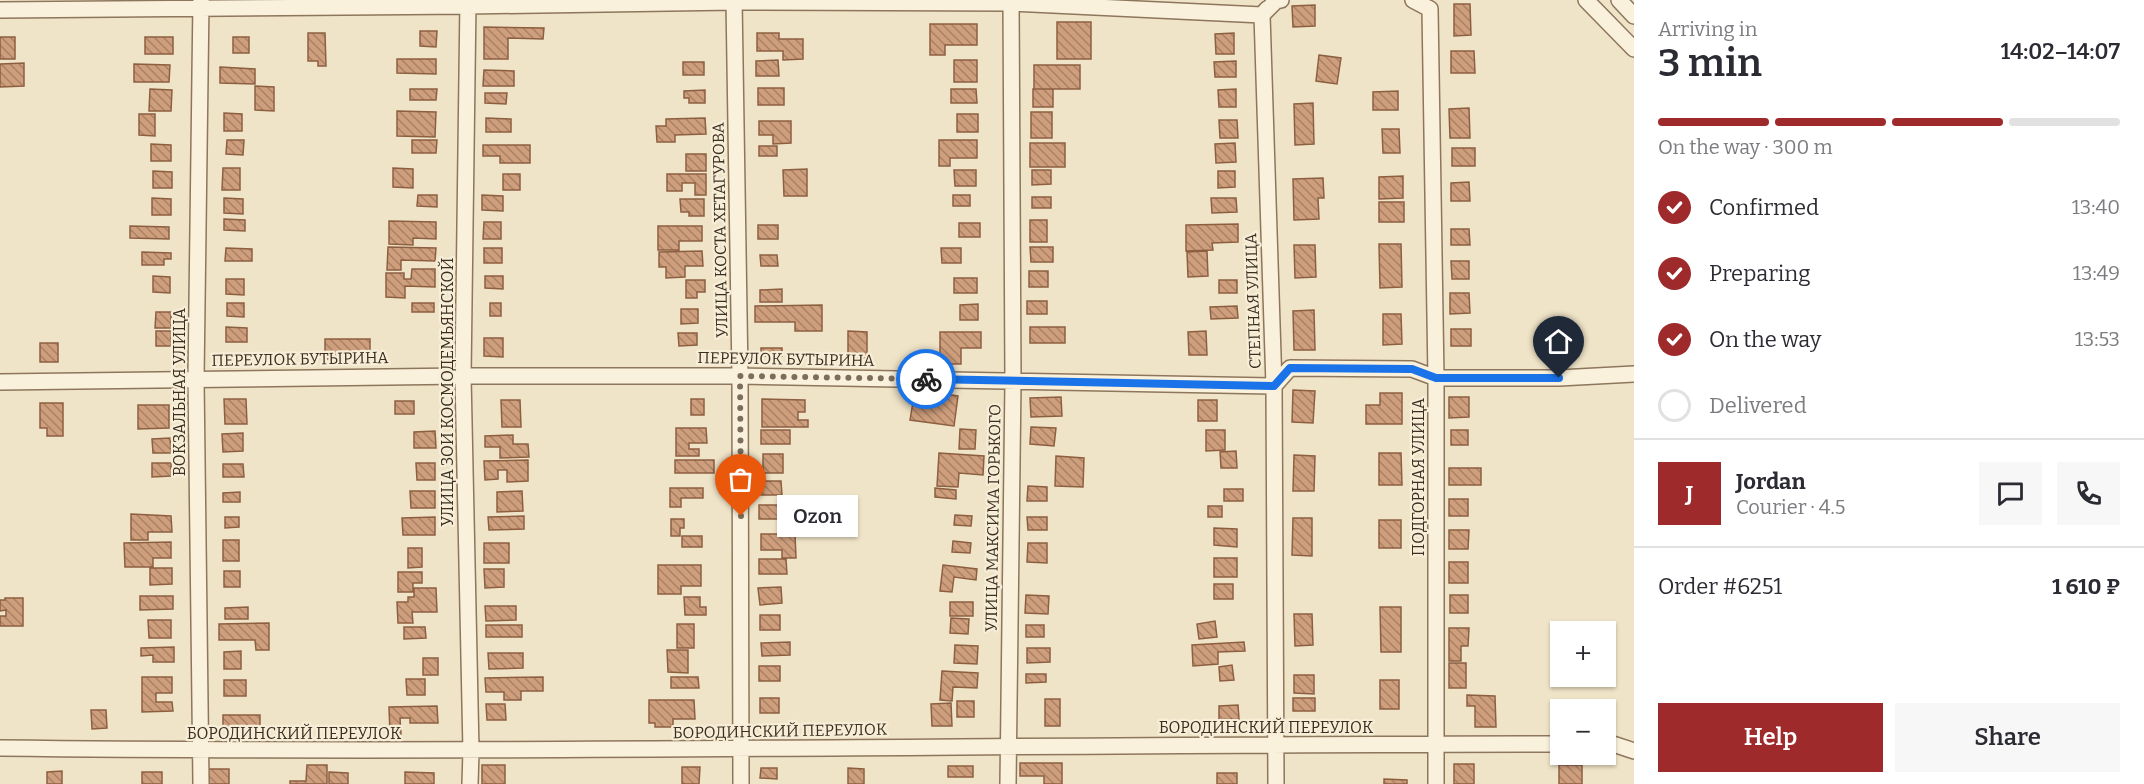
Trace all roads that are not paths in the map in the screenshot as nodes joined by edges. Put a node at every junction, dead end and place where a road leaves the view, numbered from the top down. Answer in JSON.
{"nodes":[{"id":1,"x":1271,"y":0,"type":"edge"},
{"id":2,"x":1281,"y":0,"type":"edge"},
{"id":3,"x":1413,"y":0,"type":"edge"},
{"id":4,"x":1586,"y":0,"type":"edge"},
{"id":5,"x":1619,"y":0,"type":"edge"},
{"id":6,"x":734,"y":1,"type":"edge"},
{"id":7,"x":1011,"y":1,"type":"edge"},
{"id":8,"x":468,"y":3,"type":"edge"},
{"id":9,"x":201,"y":4,"type":"edge"},
{"id":10,"x":0,"y":10,"type":"edge"},
{"id":11,"x":1262,"y":15,"type":"junction"},
{"id":12,"x":1634,"y":16,"type":"edge"},
{"id":13,"x":1634,"y":49,"type":"edge"},
{"id":14,"x":1634,"y":374,"type":"edge"},
{"id":15,"x":463,"y":376,"type":"junction"},
{"id":16,"x":740,"y":376,"type":"junction"},
{"id":17,"x":1436,"y":378,"type":"junction"},
{"id":18,"x":196,"y":379,"type":"junction"},
{"id":19,"x":1013,"y":381,"type":"junction"},
{"id":20,"x":0,"y":382,"type":"edge"},
{"id":21,"x":1274,"y":386,"type":"junction"},
{"id":22,"x":1276,"y":744,"type":"junction"},
{"id":23,"x":1436,"y":744,"type":"junction"},
{"id":24,"x":1550,"y":744,"type":"edge"},
{"id":25,"x":1616,"y":745,"type":"edge"},
{"id":26,"x":1008,"y":746,"type":"junction"},
{"id":27,"x":0,"y":748,"type":"edge"},
{"id":28,"x":741,"y":750,"type":"junction"},
{"id":29,"x":201,"y":751,"type":"junction"},
{"id":30,"x":471,"y":751,"type":"junction"},
{"id":31,"x":1634,"y":751,"type":"edge"},
{"id":32,"x":201,"y":784,"type":"edge"},
{"id":33,"x":470,"y":784,"type":"edge"},
{"id":34,"x":741,"y":784,"type":"edge"},
{"id":35,"x":1008,"y":784,"type":"edge"},
{"id":36,"x":1276,"y":784,"type":"edge"},
{"id":37,"x":1436,"y":784,"type":"edge"}],
"edges":[{"from":1,"to":11,"type":"street"},
{"from":2,"to":11,"type":"street"},
{"from":3,"to":17,"type":"street","name":"ПОДГОРНАЯ УЛИЦА"},
{"from":4,"to":13,"type":"street"},
{"from":5,"to":12,"type":"street"},
{"from":6,"to":7,"type":"street"},
{"from":6,"to":8,"type":"street"},
{"from":6,"to":16,"type":"street","name":"УЛИЦА КОСТА ХЕТАГУРОВА"},
{"from":7,"to":11,"type":"street"},
{"from":7,"to":19,"type":"street","name":"УЛИЦА МАКСИМА ГОРЬКОГО"},
{"from":8,"to":9,"type":"street"},
{"from":8,"to":15,"type":"street","name":"УЛИЦА ЗОИ КОСМОДЕМЬЯНСКОЙ"},
{"from":9,"to":10,"type":"street"},
{"from":9,"to":18,"type":"street","name":"ВОКЗАЛЬНАЯ УЛИЦА"},
{"from":11,"to":21,"type":"street","name":"СТЕПНАЯ УЛИЦА"},
{"from":14,"to":17,"type":"street"},
{"from":15,"to":16,"type":"street","name":"ПЕРЕУЛОК БУТЫРИНА"},
{"from":15,"to":18,"type":"street","name":"ПЕРЕУЛОК БУТЫРИНА"},
{"from":15,"to":30,"type":"street","name":"УЛИЦА ЗОИ КОСМОДЕМЬЯНСКОЙ"},
{"from":16,"to":19,"type":"street","name":"ПЕРЕУЛОК БУТЫРИНА"},
{"from":16,"to":28,"type":"street","name":"УЛИЦА КОСТА ХЕТАГУРОВА"},
{"from":17,"to":21,"type":"street"},
{"from":17,"to":23,"type":"street","name":"ПОДГОРНАЯ УЛИЦА"},
{"from":18,"to":20,"type":"street","name":"ПЕРЕУЛОК БУТЫРИНА"},
{"from":18,"to":29,"type":"street","name":"ВОКЗАЛЬНАЯ УЛИЦА"},
{"from":19,"to":21,"type":"street","name":"ПЕРЕУЛОК БУТЫРИНА"},
{"from":19,"to":26,"type":"street","name":"УЛИЦА МАКСИМА ГОРЬКОГО"},
{"from":21,"to":22,"type":"street","name":"СТЕПНАЯ УЛИЦА"},
{"from":22,"to":23,"type":"street","name":"БОРОДИНСКИЙ ПЕРЕУЛОК"},
{"from":22,"to":26,"type":"street","name":"БОРОДИНСКИЙ ПЕРЕУЛОК"},
{"from":22,"to":36,"type":"street","name":"СТЕПНАЯ УЛИЦА"},
{"from":23,"to":24,"type":"street","name":"БОРОДИНСКИЙ ПЕРЕУЛОК"},
{"from":23,"to":37,"type":"street","name":"ПОДГОРНАЯ УЛИЦА"},
{"from":25,"to":31,"type":"street"},
{"from":26,"to":28,"type":"street","name":"БОРОДИНСКИЙ ПЕРЕУЛОК"},
{"from":26,"to":35,"type":"street","name":"УЛИЦА МАКСИМА ГОРЬКОГО"},
{"from":27,"to":29,"type":"street","name":"БОРОДИНСКИЙ ПЕРЕУЛОК"},
{"from":28,"to":30,"type":"street","name":"БОРОДИНСКИЙ ПЕРЕУЛОК"},
{"from":28,"to":34,"type":"street","name":"УЛИЦА КОСТА ХЕТАГУРОВА"},
{"from":29,"to":30,"type":"street","name":"БОРОДИНСКИЙ ПЕРЕУЛОК"},
{"from":29,"to":32,"type":"street","name":"ВОКЗАЛЬНАЯ УЛИЦА"},
{"from":30,"to":33,"type":"street","name":"УЛИЦА ЗОИ КОСМОДЕМЬЯНСКОЙ"}]}
